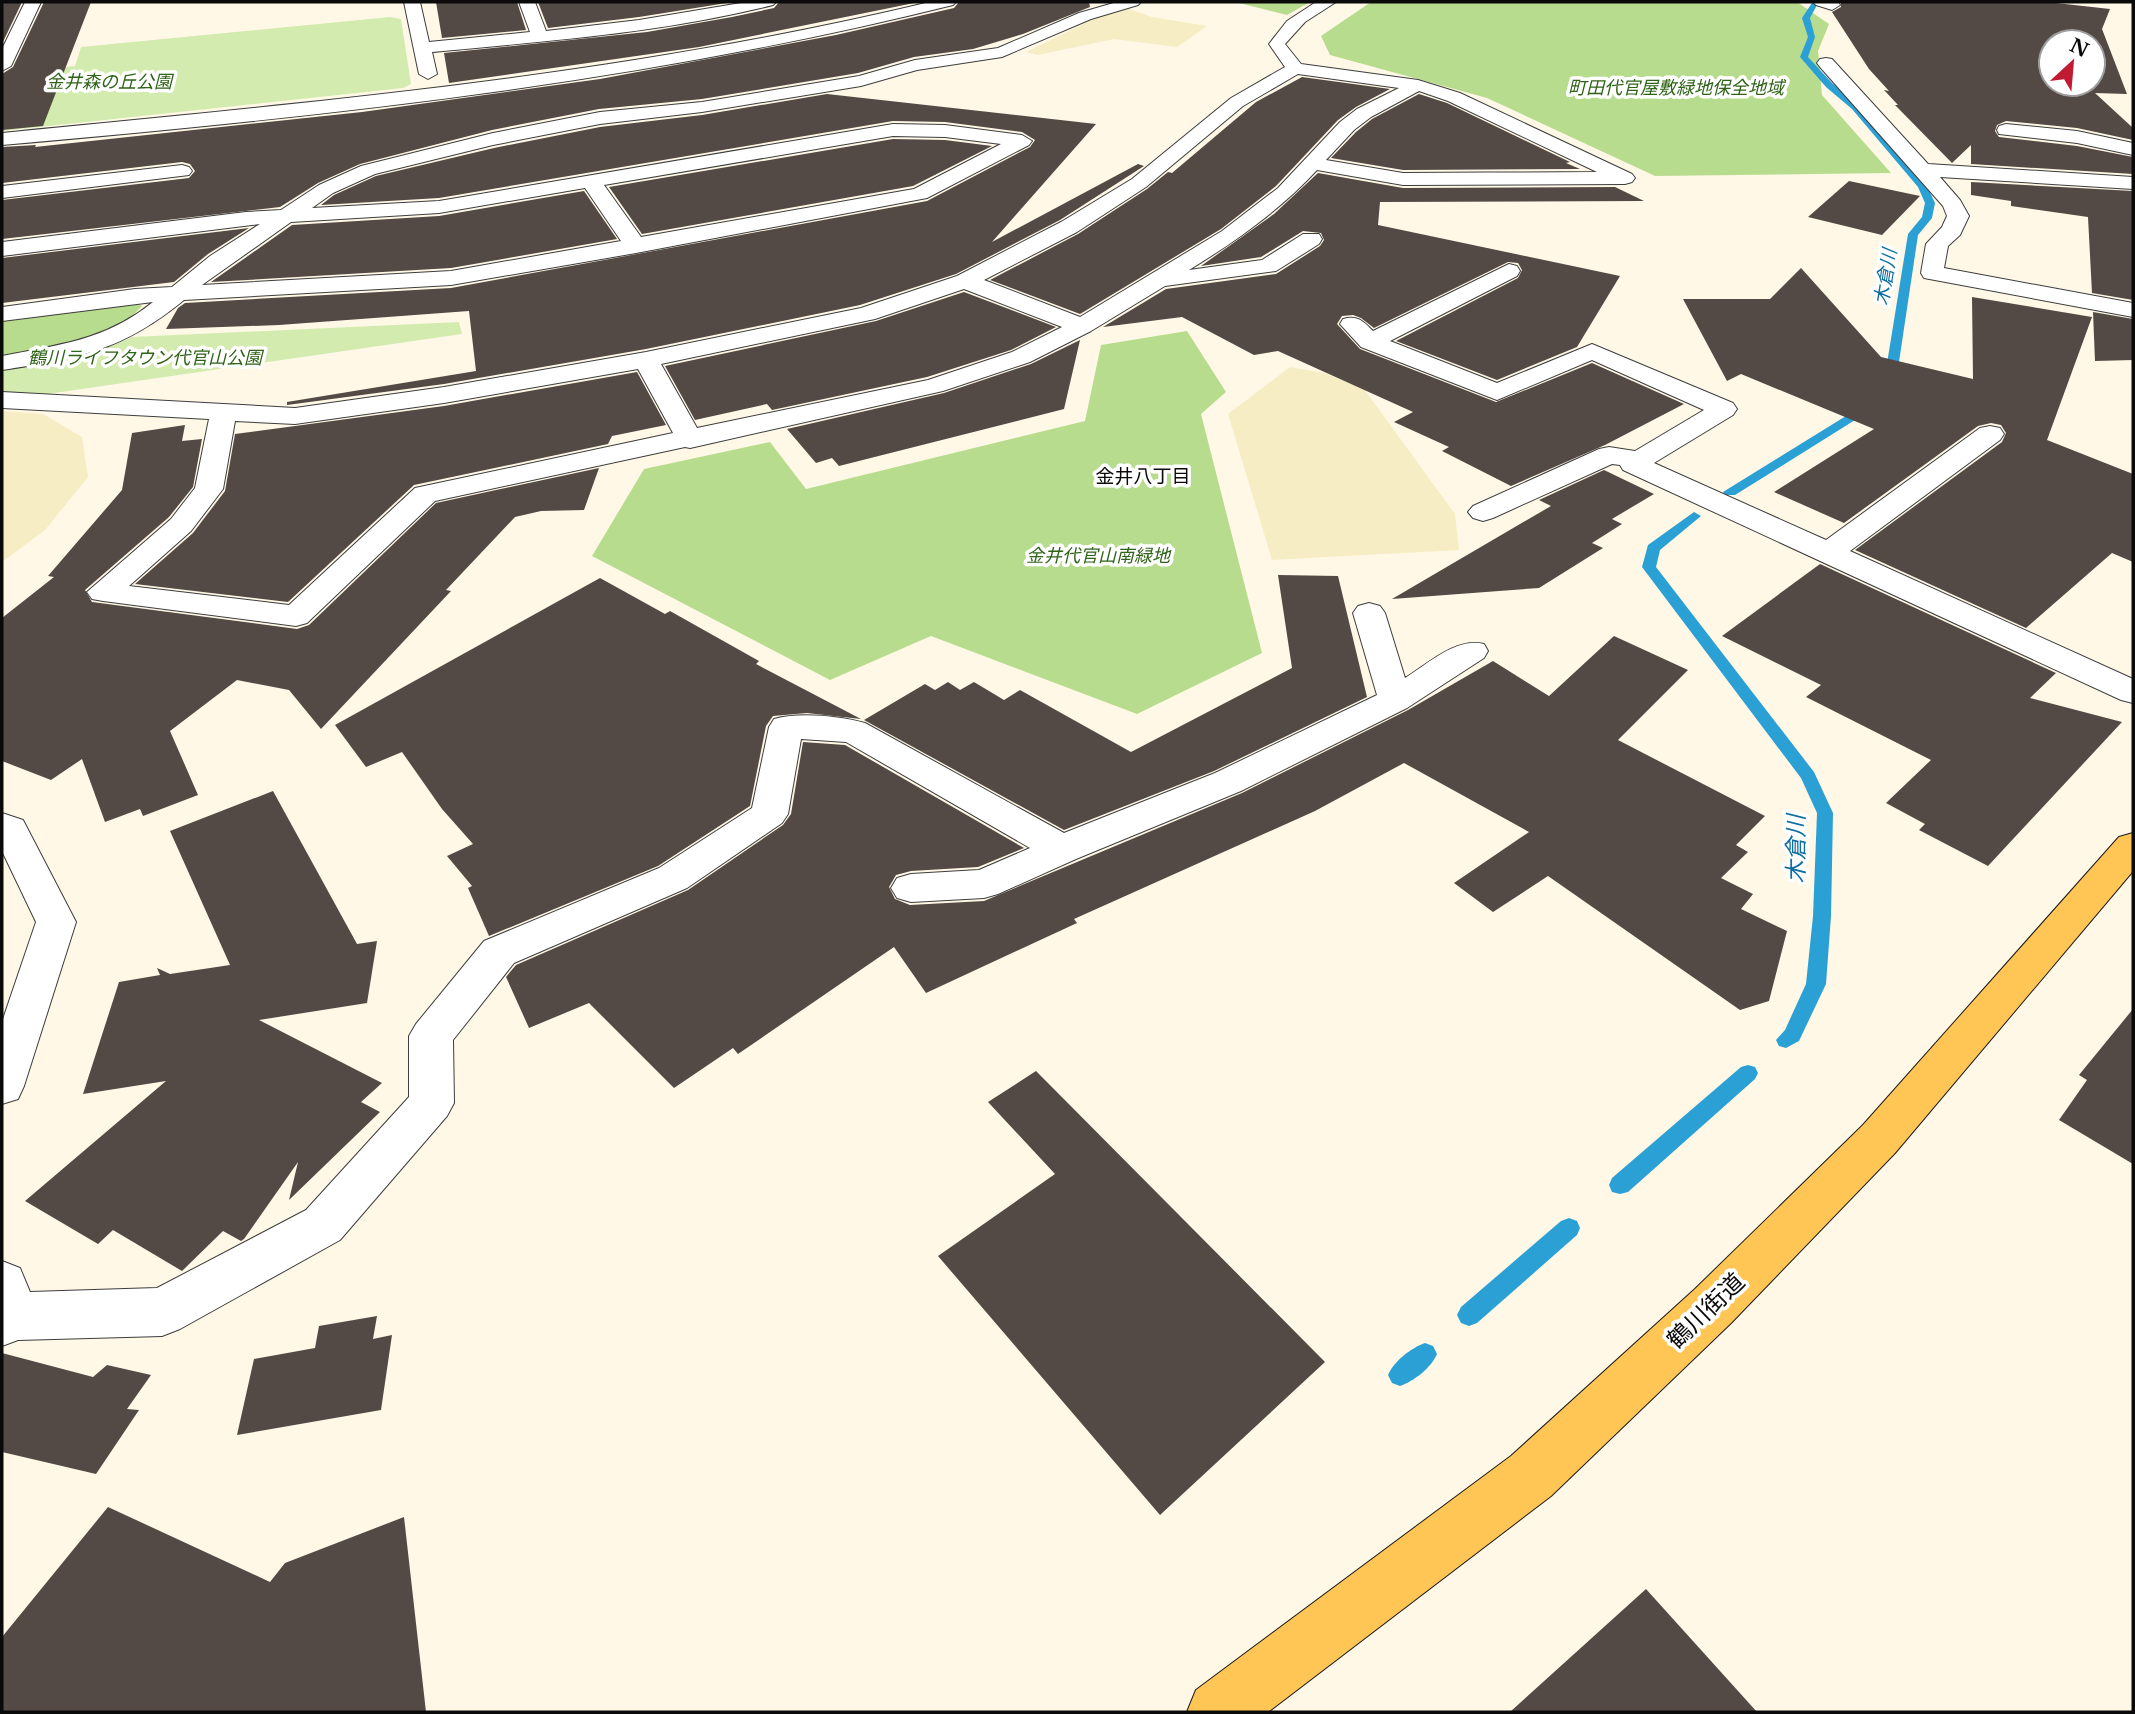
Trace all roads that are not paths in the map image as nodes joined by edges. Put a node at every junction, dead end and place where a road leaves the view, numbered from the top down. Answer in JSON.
{"nodes":[{"id":1,"x":33,"y":2,"type":"edge"},
{"id":2,"x":412,"y":2,"type":"edge"},
{"id":3,"x":527,"y":2,"type":"edge"},
{"id":4,"x":534,"y":2,"type":"edge"},
{"id":5,"x":768,"y":2,"type":"edge"},
{"id":6,"x":948,"y":2,"type":"edge"},
{"id":7,"x":1133,"y":2,"type":"edge"},
{"id":8,"x":1328,"y":2,"type":"edge"},
{"id":9,"x":719,"y":13,"type":"junction"},
{"id":10,"x":892,"y":17,"type":"junction"},
{"id":11,"x":25,"y":19,"type":"junction"},
{"id":12,"x":2,"y":20,"type":"edge"},
{"id":13,"x":917,"y":24,"type":"dead end"},
{"id":14,"x":540,"y":36,"type":"junction"},
{"id":15,"x":966,"y":40,"type":"dead end"},
{"id":16,"x":777,"y":43,"type":"junction"},
{"id":17,"x":422,"y":48,"type":"junction"},
{"id":18,"x":1002,"y":52,"type":"junction"},
{"id":19,"x":4,"y":57,"type":"edge"},
{"id":20,"x":1826,"y":63,"type":"dead end"},
{"id":21,"x":656,"y":65,"type":"junction"},
{"id":22,"x":1295,"y":68,"type":"junction"},
{"id":23,"x":1419,"y":85,"type":"junction"},
{"id":24,"x":433,"y":93,"type":"junction"},
{"id":25,"x":702,"y":107,"type":"junction"},
{"id":26,"x":190,"y":119,"type":"junction"},
{"id":27,"x":2006,"y":130,"type":"dead end"},
{"id":28,"x":2,"y":139,"type":"edge"},
{"id":29,"x":2133,"y":149,"type":"edge"},
{"id":30,"x":1311,"y":163,"type":"junction"},
{"id":31,"x":1925,"y":170,"type":"junction"},
{"id":32,"x":182,"y":171,"type":"junction"},
{"id":33,"x":591,"y":182,"type":"junction"},
{"id":34,"x":2133,"y":183,"type":"edge"},
{"id":35,"x":2,"y":192,"type":"edge"},
{"id":36,"x":287,"y":215,"type":"junction"},
{"id":37,"x":174,"y":227,"type":"junction"},
{"id":38,"x":1311,"y":239,"type":"dead end"},
{"id":39,"x":636,"y":246,"type":"junction"},
{"id":40,"x":2,"y":249,"type":"edge"},
{"id":41,"x":1505,"y":279,"type":"dead end"},
{"id":42,"x":965,"y":281,"type":"junction"},
{"id":43,"x":1157,"y":282,"type":"junction"},
{"id":44,"x":179,"y":292,"type":"junction"},
{"id":45,"x":2133,"y":310,"type":"edge"},
{"id":46,"x":2,"y":314,"type":"edge"},
{"id":47,"x":1082,"y":326,"type":"junction"},
{"id":48,"x":646,"y":360,"type":"junction"},
{"id":49,"x":2,"y":363,"type":"edge"},
{"id":50,"x":2,"y":400,"type":"edge"},
{"id":51,"x":223,"y":414,"type":"junction"},
{"id":52,"x":1990,"y":434,"type":"dead end"},
{"id":53,"x":690,"y":440,"type":"junction"},
{"id":54,"x":1640,"y":460,"type":"junction"},
{"id":55,"x":1483,"y":512,"type":"dead end"},
{"id":56,"x":1828,"y":553,"type":"junction"},
{"id":57,"x":1369,"y":613,"type":"dead end"},
{"id":58,"x":1472,"y":651,"type":"dead end"},
{"id":59,"x":2133,"y":692,"type":"edge"},
{"id":60,"x":1395,"y":700,"type":"junction"},
{"id":61,"x":2,"y":826,"type":"edge"},
{"id":62,"x":2133,"y":846,"type":"edge"},
{"id":63,"x":1062,"y":849,"type":"junction"},
{"id":64,"x":911,"y":888,"type":"dead end"},
{"id":65,"x":2,"y":1086,"type":"edge"},
{"id":66,"x":5,"y":1307,"type":"edge"},
{"id":67,"x":1218,"y":1712,"type":"edge"}],
"edges":[{"from":1,"to":11,"type":"street"},
{"from":2,"to":17,"type":"street"},
{"from":3,"to":4,"type":"street"},
{"from":3,"to":14,"type":"street"},
{"from":5,"to":9,"type":"street"},
{"from":6,"to":10,"type":"street"},
{"from":7,"to":18,"type":"street"},
{"from":8,"to":22,"type":"street"},
{"from":9,"to":14,"type":"street"},
{"from":9,"to":16,"type":"street"},
{"from":10,"to":13,"type":"street"},
{"from":10,"to":16,"type":"street"},
{"from":11,"to":12,"type":"street"},
{"from":11,"to":19,"type":"street"},
{"from":14,"to":17,"type":"street"},
{"from":15,"to":18,"type":"street"},
{"from":16,"to":21,"type":"street"},
{"from":17,"to":24,"type":"street"},
{"from":18,"to":25,"type":"street"},
{"from":20,"to":31,"type":"street"},
{"from":21,"to":24,"type":"street"},
{"from":21,"to":25,"type":"street"},
{"from":22,"to":23,"type":"street"},
{"from":22,"to":42,"type":"street"},
{"from":23,"to":30,"type":"street"},
{"from":23,"to":30,"type":"street"},
{"from":24,"to":26,"type":"street"},
{"from":25,"to":36,"type":"street"},
{"from":26,"to":28,"type":"street"},
{"from":26,"to":32,"type":"street"},
{"from":27,"to":29,"type":"street"},
{"from":30,"to":43,"type":"street"},
{"from":31,"to":34,"type":"street"},
{"from":31,"to":45,"type":"street"},
{"from":32,"to":35,"type":"street"},
{"from":32,"to":37,"type":"street"},
{"from":33,"to":36,"type":"street"},
{"from":33,"to":39,"type":"street"},
{"from":33,"to":39,"type":"street"},
{"from":36,"to":37,"type":"street"},
{"from":36,"to":44,"type":"street"},
{"from":37,"to":40,"type":"street"},
{"from":38,"to":43,"type":"street"},
{"from":39,"to":44,"type":"street"},
{"from":41,"to":54,"type":"street"},
{"from":42,"to":47,"type":"street"},
{"from":42,"to":48,"type":"street"},
{"from":43,"to":47,"type":"street"},
{"from":44,"to":46,"type":"street"},
{"from":44,"to":49,"type":"street"},
{"from":47,"to":53,"type":"street"},
{"from":48,"to":51,"type":"street"},
{"from":48,"to":53,"type":"street"},
{"from":50,"to":51,"type":"street"},
{"from":51,"to":53,"type":"street"},
{"from":52,"to":56,"type":"street"},
{"from":54,"to":55,"type":"street"},
{"from":54,"to":56,"type":"street"},
{"from":56,"to":59,"type":"street"},
{"from":57,"to":60,"type":"street"},
{"from":58,"to":60,"type":"street"},
{"from":60,"to":63,"type":"street"},
{"from":61,"to":65,"type":"street"},
{"from":62,"to":67,"type":"main road","name":"鶴川街道"},
{"from":63,"to":64,"type":"street"},
{"from":63,"to":66,"type":"street"}]}
